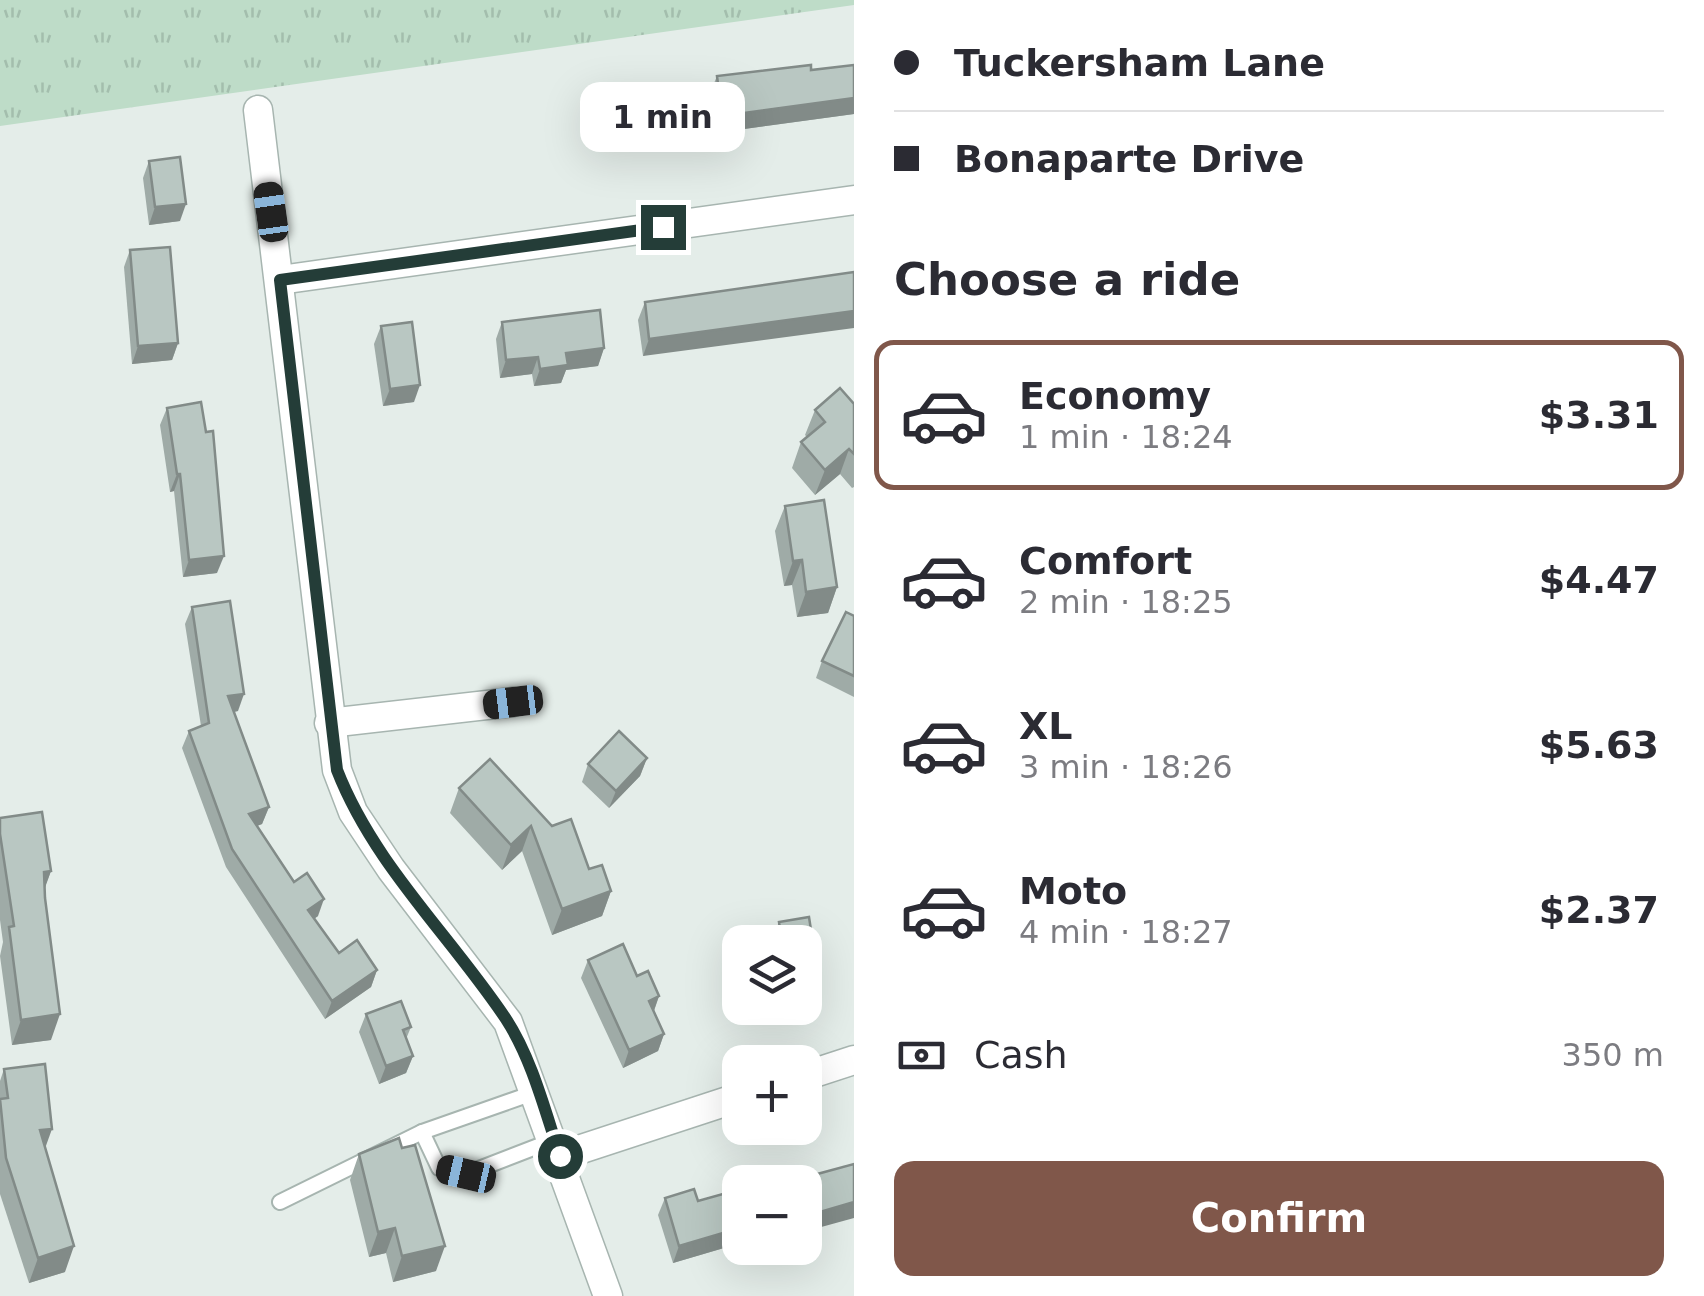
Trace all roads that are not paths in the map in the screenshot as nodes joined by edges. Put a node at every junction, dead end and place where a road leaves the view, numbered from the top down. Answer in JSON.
{"nodes":[{"id":1,"x":258,"y":110,"type":"dead end"},
{"id":2,"x":854,"y":200,"type":"edge"},
{"id":3,"x":280,"y":280,"type":"junction"},
{"id":4,"x":513,"y":702,"type":"dead end"},
{"id":5,"x":330,"y":724,"type":"junction"},
{"id":6,"x":854,"y":1060,"type":"edge"},
{"id":7,"x":822,"y":1070,"type":"edge"},
{"id":8,"x":537,"y":1092,"type":"junction"},
{"id":9,"x":722,"y":1102,"type":"edge"},
{"id":10,"x":422,"y":1132,"type":"junction"},
{"id":11,"x":557,"y":1148,"type":"junction"},
{"id":12,"x":280,"y":1202,"type":"dead end"},
{"id":13,"x":608,"y":1296,"type":"edge"}],
"edges":[{"from":1,"to":3,"type":"street"},
{"from":2,"to":3,"type":"street"},
{"from":3,"to":5,"type":"street"},
{"from":4,"to":5,"type":"street"},
{"from":5,"to":8,"type":"street"},
{"from":6,"to":7,"type":"street"},
{"from":8,"to":10,"type":"lane"},
{"from":8,"to":11,"type":"street"},
{"from":9,"to":11,"type":"street"},
{"from":10,"to":11,"type":"lane"},
{"from":10,"to":12,"type":"lane"},
{"from":11,"to":13,"type":"street"}]}
